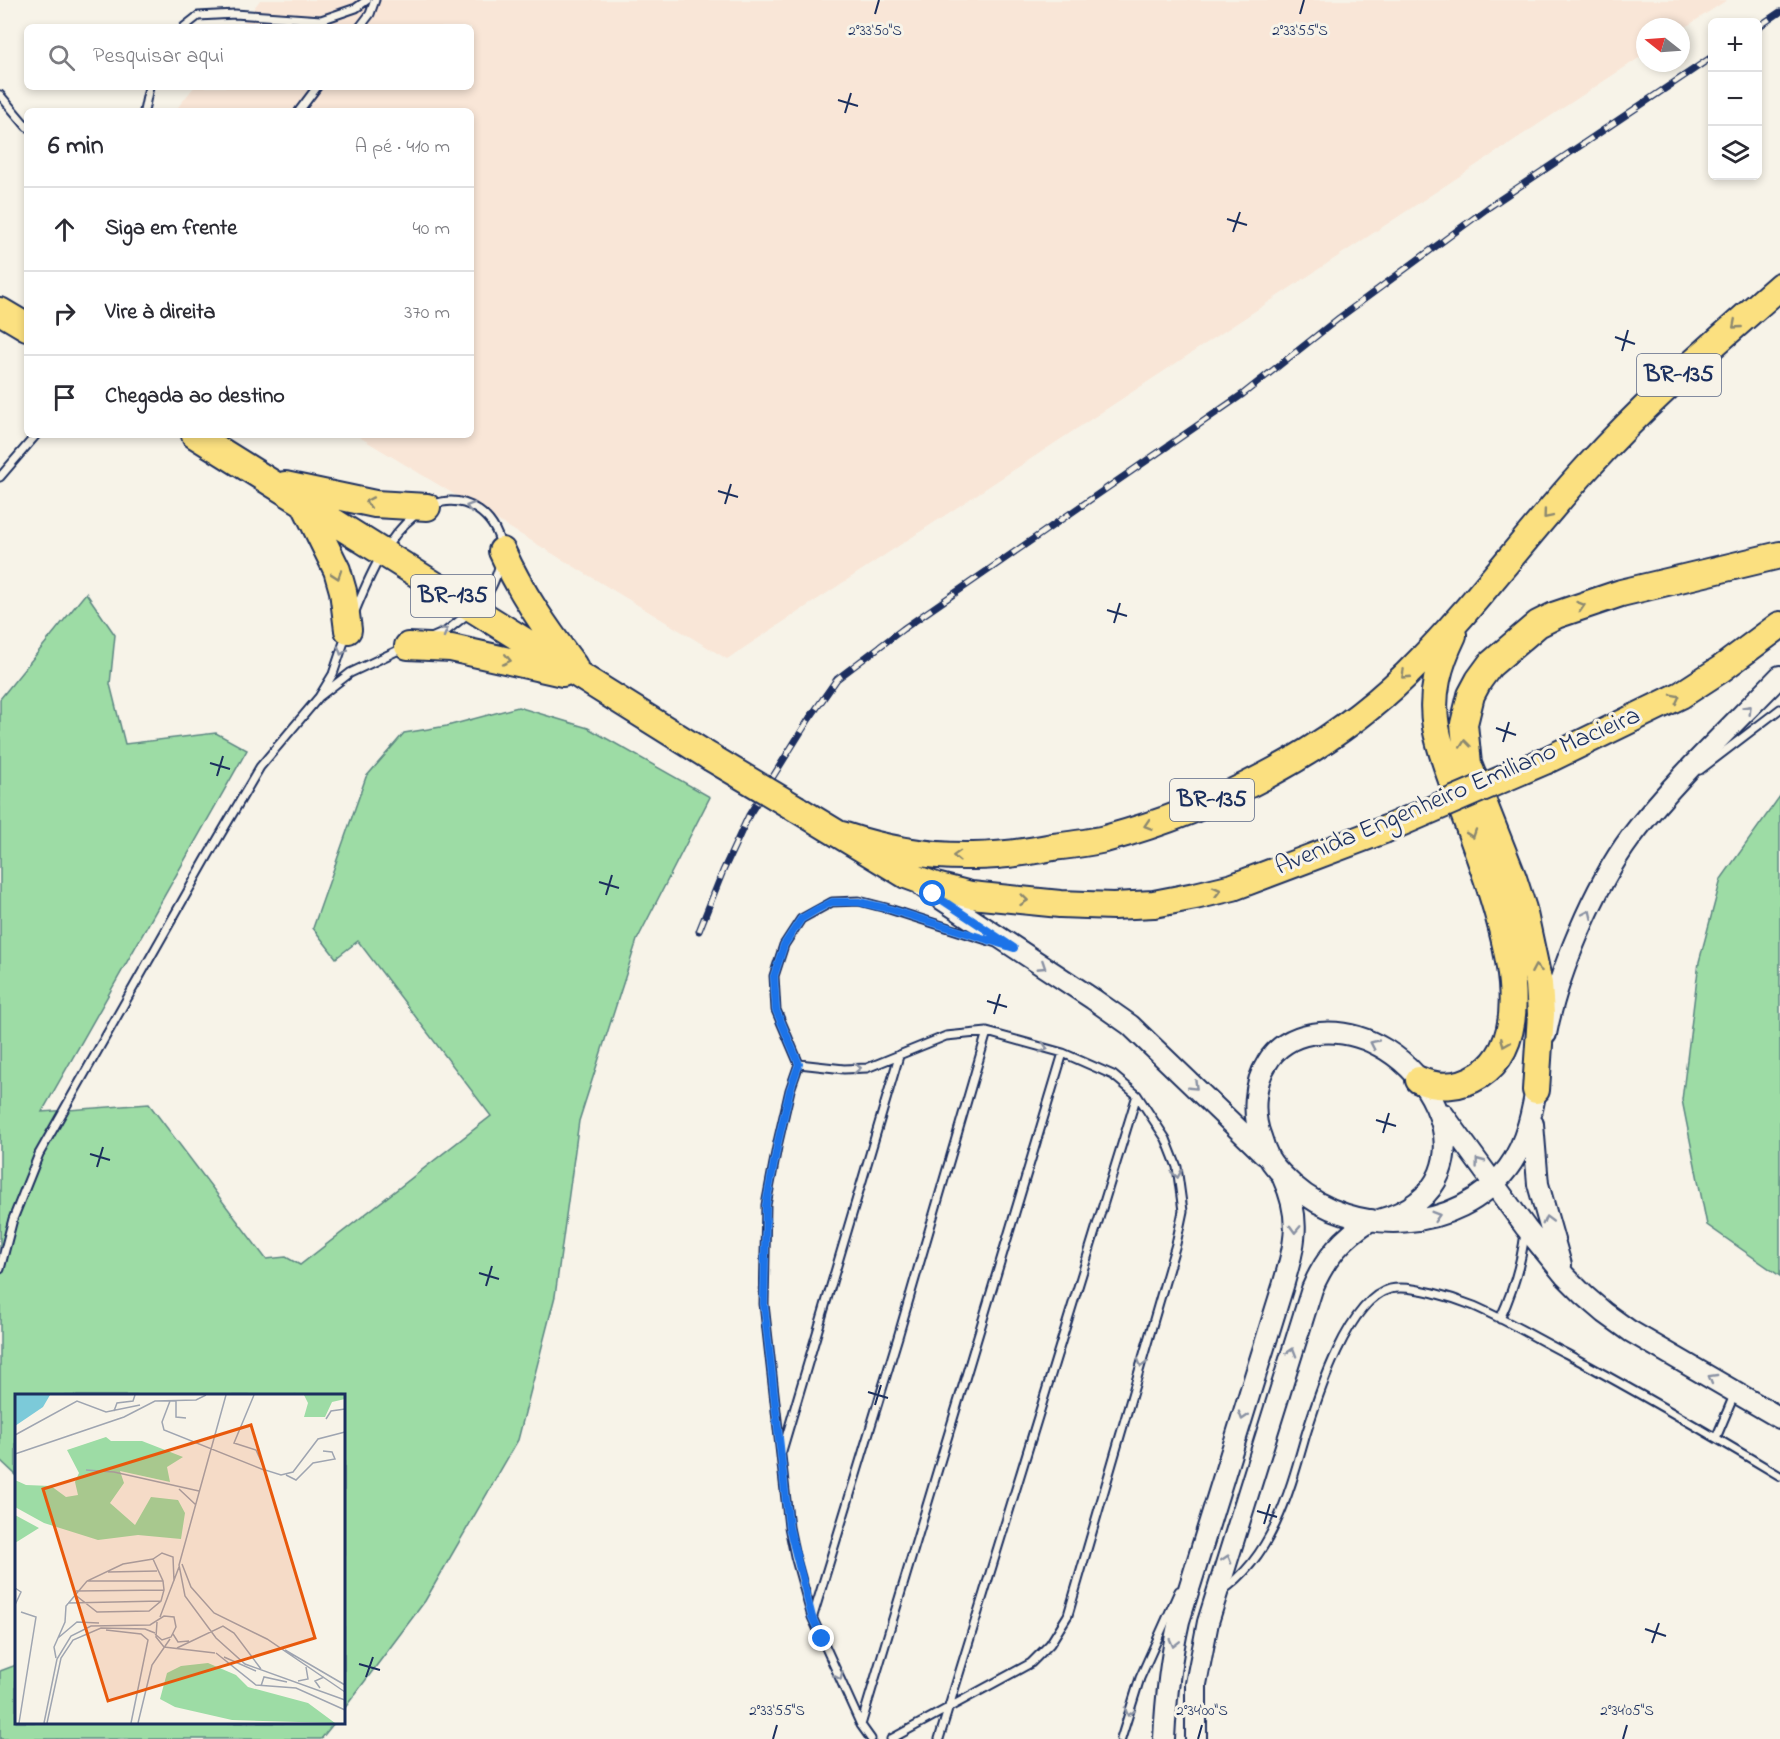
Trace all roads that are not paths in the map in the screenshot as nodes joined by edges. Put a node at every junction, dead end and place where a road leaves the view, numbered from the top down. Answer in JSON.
{"nodes":[{"id":1,"x":367,"y":0,"type":"edge"},
{"id":2,"x":375,"y":0,"type":"edge"},
{"id":3,"x":187,"y":24,"type":"edge"},
{"id":4,"x":362,"y":24,"type":"edge"},
{"id":5,"x":148,"y":90,"type":"edge"},
{"id":6,"x":315,"y":90,"type":"edge"},
{"id":7,"x":0,"y":95,"type":"edge"},
{"id":8,"x":145,"y":108,"type":"edge"},
{"id":9,"x":301,"y":108,"type":"edge"},
{"id":10,"x":24,"y":123,"type":"edge"},
{"id":11,"x":1780,"y":286,"type":"edge"},
{"id":12,"x":0,"y":311,"type":"edge"},
{"id":13,"x":24,"y":325,"type":"edge"},
{"id":14,"x":33,"y":438,"type":"edge"},
{"id":15,"x":200,"y":438,"type":"edge"},
{"id":16,"x":0,"y":477,"type":"edge"},
{"id":17,"x":269,"y":482,"type":"junction"},
{"id":18,"x":304,"y":503,"type":"junction"},
{"id":19,"x":427,"y":507,"type":"junction"},
{"id":20,"x":502,"y":551,"type":"junction"},
{"id":21,"x":383,"y":553,"type":"junction"},
{"id":22,"x":1780,"y":555,"type":"edge"},
{"id":23,"x":473,"y":609,"type":"junction"},
{"id":24,"x":1460,"y":618,"type":"junction"},
{"id":25,"x":1780,"y":625,"type":"edge"},
{"id":26,"x":348,"y":630,"type":"junction"},
{"id":27,"x":408,"y":646,"type":"junction"},
{"id":28,"x":1780,"y":676,"type":"edge"},
{"id":29,"x":583,"y":678,"type":"junction"},
{"id":30,"x":319,"y":697,"type":"junction"},
{"id":31,"x":1780,"y":709,"type":"edge"},
{"id":32,"x":1664,"y":797,"type":"junction"},
{"id":33,"x":842,"y":836,"type":"junction"},
{"id":34,"x":906,"y":875,"type":"junction"},
{"id":35,"x":1014,"y":948,"type":"junction"},
{"id":36,"x":987,"y":1032,"type":"junction"},
{"id":37,"x":1063,"y":1053,"type":"junction"},
{"id":38,"x":899,"y":1056,"type":"junction"},
{"id":39,"x":799,"y":1064,"type":"junction"},
{"id":40,"x":1419,"y":1080,"type":"junction"},
{"id":41,"x":1536,"y":1090,"type":"junction"},
{"id":42,"x":1137,"y":1095,"type":"junction"},
{"id":43,"x":1436,"y":1105,"type":"junction"},
{"id":44,"x":1275,"y":1166,"type":"junction"},
{"id":45,"x":1494,"y":1183,"type":"junction"},
{"id":46,"x":1375,"y":1220,"type":"junction"},
{"id":47,"x":1526,"y":1228,"type":"junction"},
{"id":48,"x":0,"y":1269,"type":"edge"},
{"id":49,"x":1565,"y":1276,"type":"junction"},
{"id":50,"x":1500,"y":1319,"type":"junction"},
{"id":51,"x":1736,"y":1391,"type":"junction"},
{"id":52,"x":1780,"y":1418,"type":"edge"},
{"id":53,"x":1716,"y":1438,"type":"junction"},
{"id":54,"x":781,"y":1456,"type":"junction"},
{"id":55,"x":1780,"y":1476,"type":"edge"},
{"id":56,"x":1210,"y":1523,"type":"junction"},
{"id":57,"x":1215,"y":1596,"type":"junction"},
{"id":58,"x":812,"y":1617,"type":"junction"},
{"id":59,"x":951,"y":1705,"type":"junction"},
{"id":60,"x":861,"y":1725,"type":"junction"},
{"id":61,"x":871,"y":1739,"type":"edge"},
{"id":62,"x":891,"y":1739,"type":"edge"},
{"id":63,"x":939,"y":1739,"type":"edge"},
{"id":64,"x":1121,"y":1739,"type":"edge"},
{"id":65,"x":1164,"y":1739,"type":"edge"},
{"id":66,"x":1196,"y":1739,"type":"edge"}],
"edges":[{"from":1,"to":3,"type":"lane"},
{"from":2,"to":4,"type":"lane"},
{"from":5,"to":8,"type":"lane"},
{"from":6,"to":9,"type":"lane"},
{"from":7,"to":10,"type":"lane"},
{"from":11,"to":24,"type":"highway","name":"Avenida Engenheiro Emiliano Macieira","number":"BR-135","one_way":true},
{"from":12,"to":13,"type":"highway"},
{"from":14,"to":16,"type":"lane"},
{"from":15,"to":17,"type":"highway","name":"Avenida Engenheiro Emiliano Macieira","number":"BR-135"},
{"from":17,"to":18,"type":"highway","name":"Avenida Engenheiro Emiliano Macieira","number":"BR-135"},
{"from":19,"to":17,"type":"highway","one_way":true},
{"from":18,"to":21,"type":"highway","name":"Avenida Engenheiro Emiliano Macieira","number":"BR-135"},
{"from":18,"to":26,"type":"highway","one_way":true},
{"from":20,"to":19,"type":"lane","one_way":true},
{"from":19,"to":21,"type":"lane"},
{"from":20,"to":23,"type":"lane"},
{"from":20,"to":29,"type":"highway"},
{"from":21,"to":23,"type":"highway","name":"Avenida Engenheiro Emiliano Macieira","number":"BR-135"},
{"from":21,"to":26,"type":"lane"},
{"from":41,"to":22,"type":"highway","one_way":true},
{"from":27,"to":23,"type":"lane","one_way":true},
{"from":23,"to":29,"type":"highway","name":"Avenida Engenheiro Emiliano Macieira","number":"BR-135"},
{"from":24,"to":33,"type":"highway","name":"Avenida Engenheiro Emiliano Macieira","number":"BR-135","one_way":true},
{"from":24,"to":40,"type":"highway","one_way":true},
{"from":34,"to":25,"type":"highway","name":"Avenida Engenheiro Emiliano Macieira","number":"BR-135","one_way":true,"bridge":true},
{"from":26,"to":30,"type":"lane","one_way":true},
{"from":27,"to":29,"type":"highway","one_way":true},
{"from":27,"to":30,"type":"lane"},
{"from":32,"to":28,"type":"street","one_way":true},
{"from":29,"to":33,"type":"highway","name":"Avenida Engenheiro Emiliano Macieira","number":"BR-135","bridge":true},
{"from":30,"to":48,"type":"lane"},
{"from":31,"to":32,"type":"lane"},
{"from":41,"to":32,"type":"street","one_way":true},
{"from":33,"to":34,"type":"highway","name":"Avenida Engenheiro Emiliano Macieira","number":"BR-135"},
{"from":34,"to":35,"type":"street"},
{"from":35,"to":39,"type":"lane"},
{"from":35,"to":44,"type":"street","one_way":true},
{"from":36,"to":37,"type":"lane","one_way":true},
{"from":36,"to":38,"type":"lane"},
{"from":36,"to":58,"type":"lane"},
{"from":37,"to":42,"type":"lane"},
{"from":37,"to":60,"type":"lane"},
{"from":39,"to":38,"type":"lane","one_way":true},
{"from":38,"to":54,"type":"lane"},
{"from":39,"to":54,"type":"lane"},
{"from":40,"to":43,"type":"street"},
{"from":40,"to":44,"type":"street","one_way":true},
{"from":41,"to":45,"type":"street"},
{"from":49,"to":41,"type":"street","one_way":true},
{"from":42,"to":59,"type":"lane"},
{"from":42,"to":59,"type":"lane","one_way":true},
{"from":45,"to":43,"type":"street","one_way":true},
{"from":43,"to":46,"type":"street"},
{"from":44,"to":46,"type":"street"},
{"from":44,"to":56,"type":"street","one_way":true},
{"from":46,"to":45,"type":"street","one_way":true},
{"from":45,"to":47,"type":"street"},
{"from":57,"to":46,"type":"street","one_way":true},
{"from":47,"to":49,"type":"street"},
{"from":47,"to":50,"type":"lane"},
{"from":51,"to":49,"type":"street","one_way":true},
{"from":50,"to":53,"type":"lane"},
{"from":50,"to":57,"type":"lane"},
{"from":51,"to":52,"type":"street"},
{"from":51,"to":53,"type":"lane"},
{"from":53,"to":55,"type":"lane"},
{"from":54,"to":58,"type":"lane"},
{"from":56,"to":64,"type":"lane","one_way":true},
{"from":56,"to":65,"type":"street","one_way":true},
{"from":57,"to":66,"type":"street"},
{"from":58,"to":60,"type":"lane","one_way":true},
{"from":59,"to":62,"type":"lane"},
{"from":59,"to":63,"type":"lane"},
{"from":60,"to":61,"type":"lane"}]}
